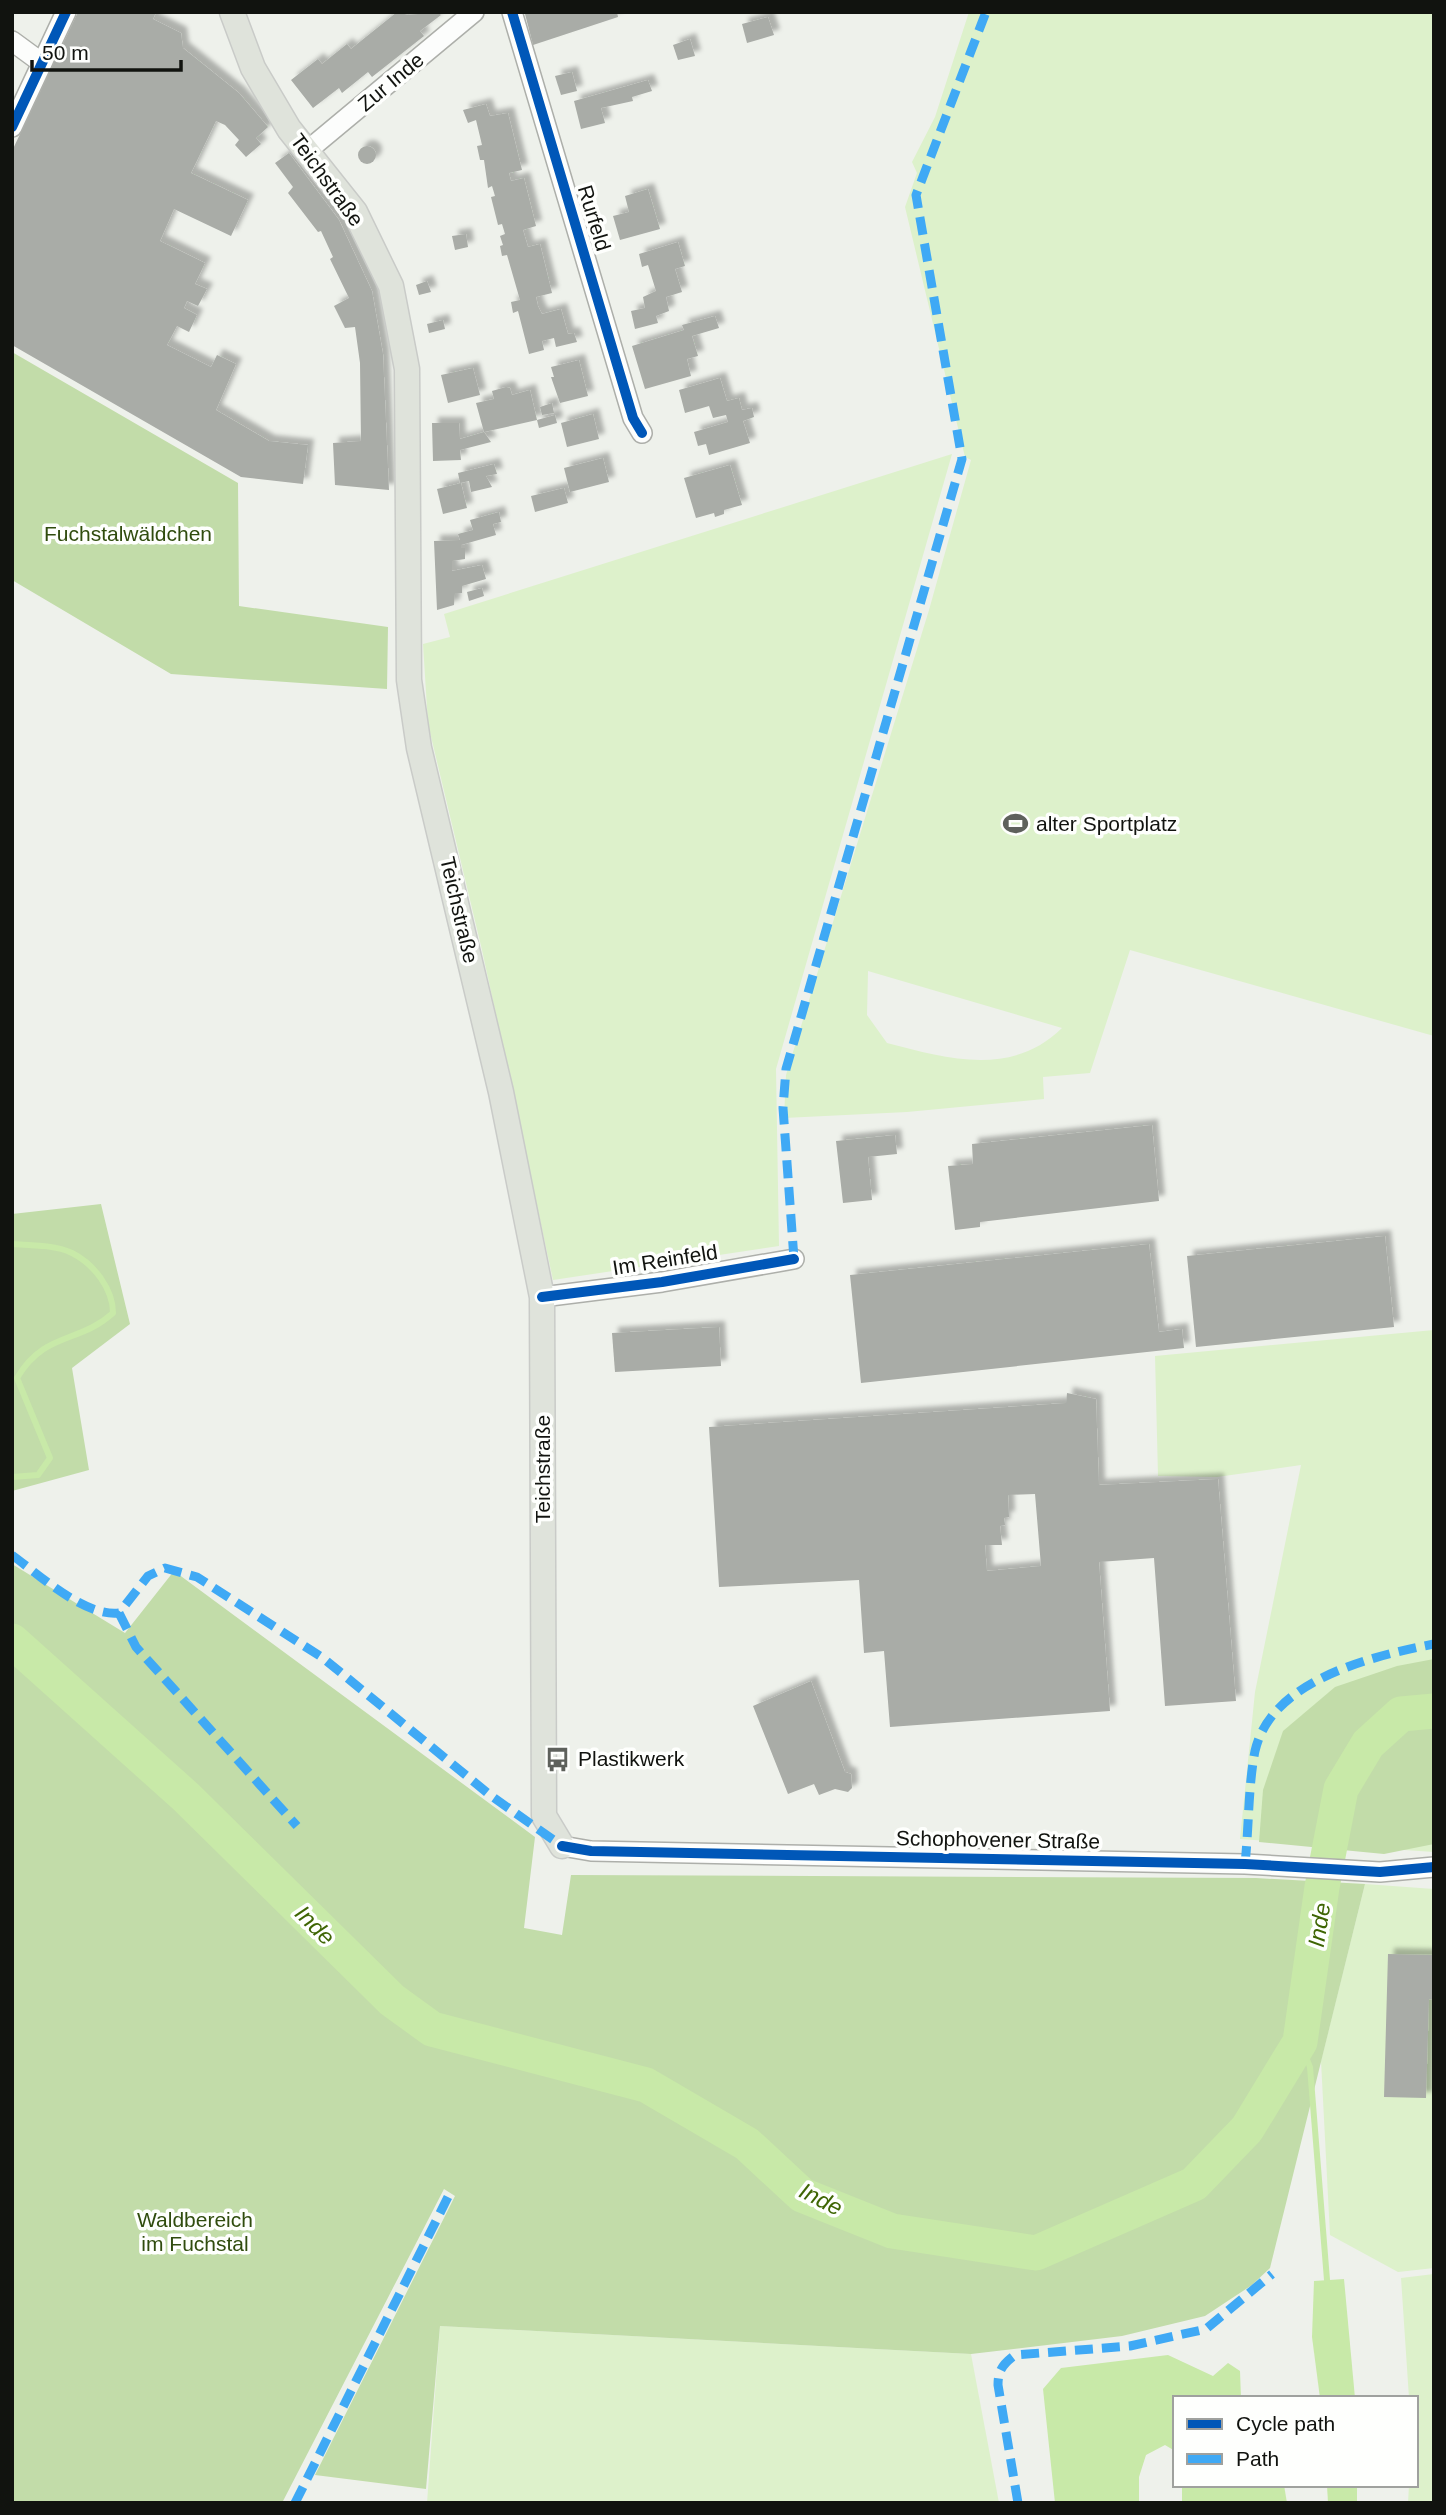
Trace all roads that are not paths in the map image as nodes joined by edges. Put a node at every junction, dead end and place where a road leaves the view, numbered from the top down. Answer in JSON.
{"nodes":[{"id":1,"x":66,"y":12,"type":"edge"},
{"id":2,"x":232,"y":12,"type":"edge"},
{"id":3,"x":474,"y":12,"type":"edge"},
{"id":4,"x":512,"y":12,"type":"edge"},
{"id":5,"x":12,"y":41,"type":"edge"},
{"id":6,"x":42,"y":62,"type":"junction"},
{"id":7,"x":12,"y":127,"type":"edge"},
{"id":8,"x":307,"y":151,"type":"junction"},
{"id":9,"x":642,"y":433,"type":"dead end"},
{"id":10,"x":794,"y":1259,"type":"dead end"},
{"id":11,"x":542,"y":1297,"type":"junction"},
{"id":12,"x":562,"y":1846,"type":"joint"},
{"id":13,"x":1434,"y":1867,"type":"edge"}],
"edges":[{"from":1,"to":6,"type":"street"},
{"from":2,"to":8,"type":"main road","name":"Teichstraße"},
{"from":3,"to":8,"type":"street","name":"Zur Inde"},
{"from":4,"to":9,"type":"street","name":"Rurfeld"},
{"from":5,"to":6,"type":"street"},
{"from":6,"to":7,"type":"street"},
{"from":8,"to":11,"type":"main road","name":"Teichstraße"},
{"from":10,"to":11,"type":"street","name":"Im Reinfeld"},
{"from":11,"to":12,"type":"main road","name":"Teichstraße"},
{"from":12,"to":13,"type":"street","name":"Schophovener Straße"}]}
